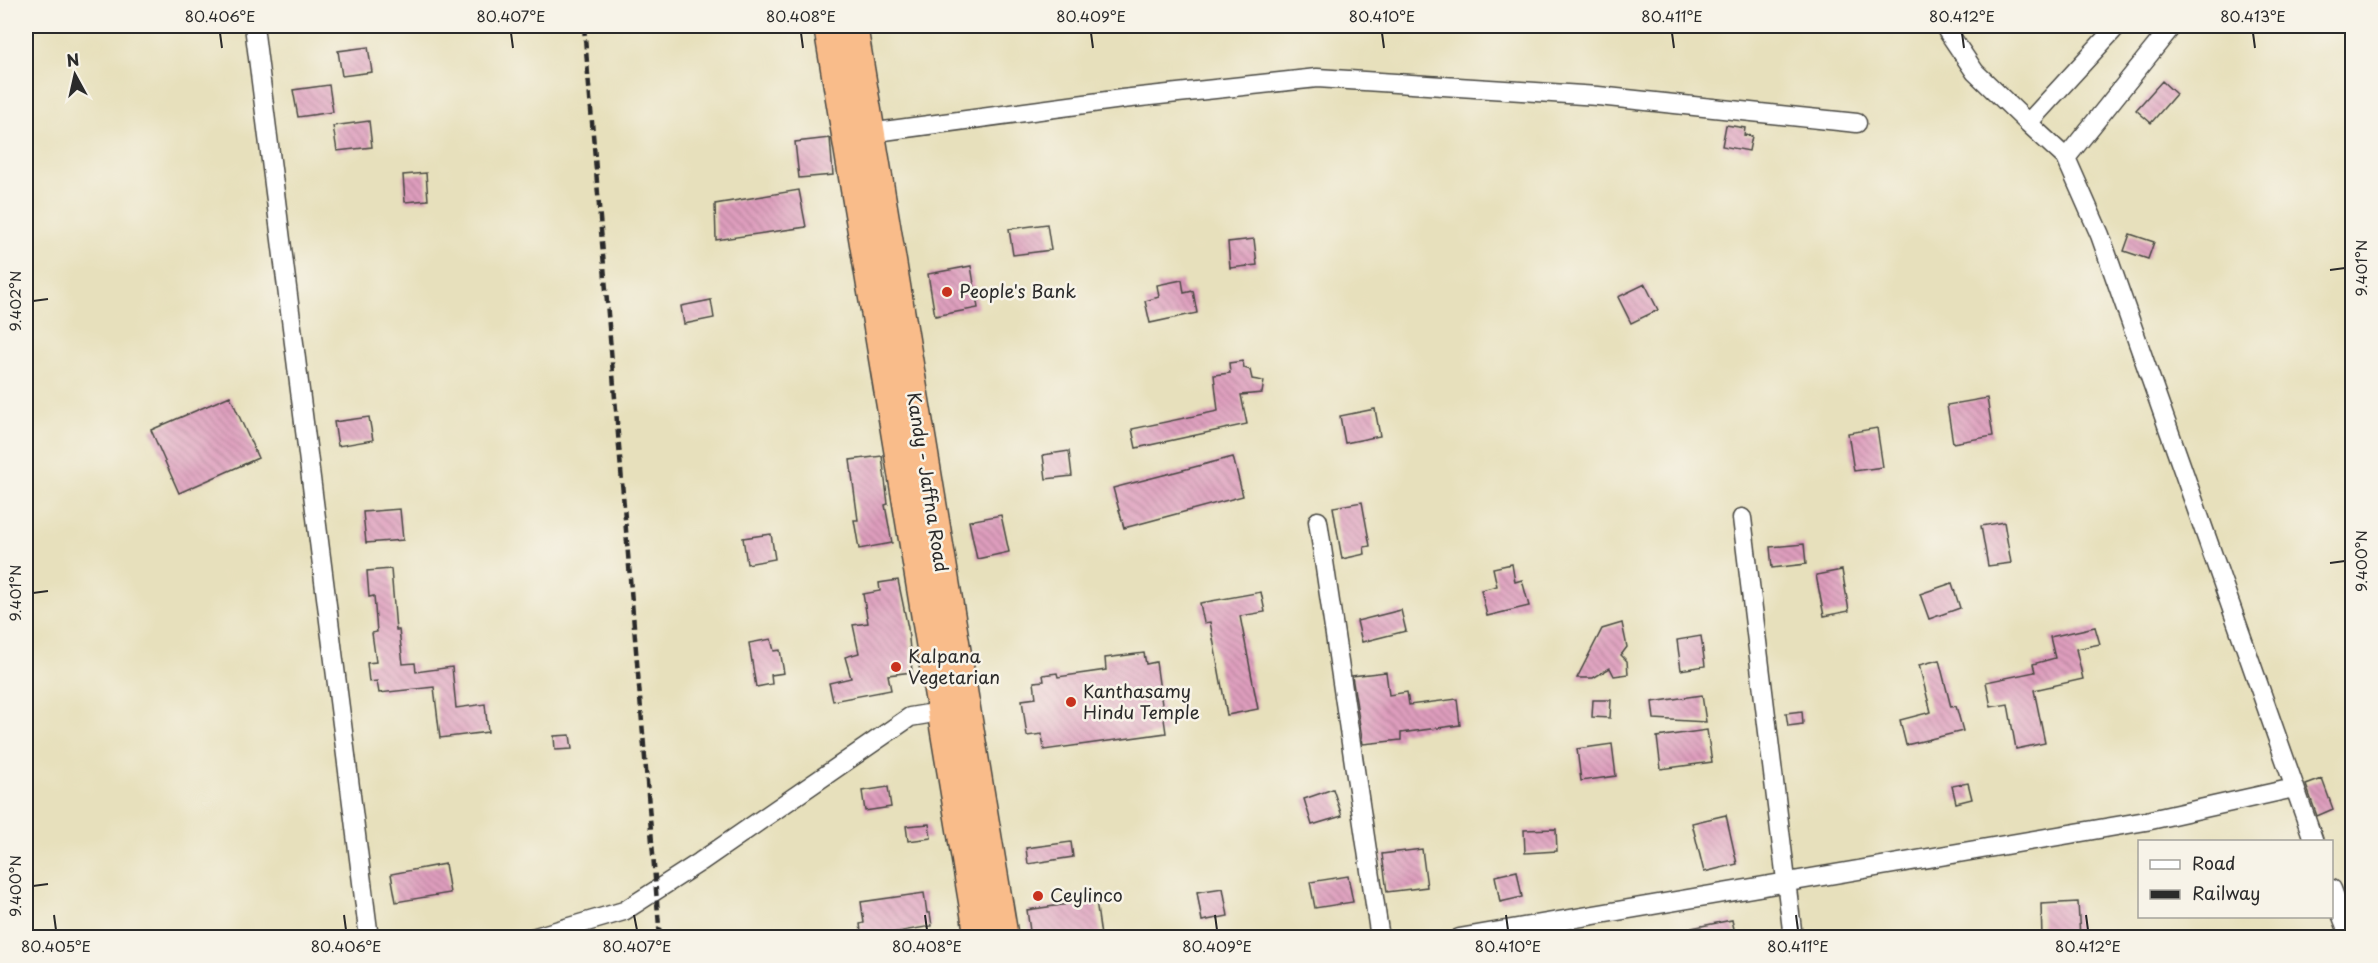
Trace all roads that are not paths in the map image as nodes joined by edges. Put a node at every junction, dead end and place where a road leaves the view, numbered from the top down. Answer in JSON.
{"nodes":[{"id":1,"x":254,"y":26,"type":"edge"},
{"id":2,"x":830,"y":26,"type":"edge"},
{"id":3,"x":852,"y":26,"type":"edge"},
{"id":4,"x":1944,"y":26,"type":"edge"},
{"id":5,"x":2117,"y":26,"type":"edge"},
{"id":6,"x":2172,"y":26,"type":"edge"},
{"id":7,"x":1857,"y":123,"type":"dead end"},
{"id":8,"x":2028,"y":123,"type":"junction"},
{"id":9,"x":869,"y":133,"type":"junction"},
{"id":10,"x":2066,"y":158,"type":"junction"},
{"id":11,"x":1742,"y":518,"type":"dead end"},
{"id":12,"x":1318,"y":521,"type":"dead end"},
{"id":13,"x":953,"y":710,"type":"junction"},
{"id":14,"x":2294,"y":788,"type":"junction"},
{"id":15,"x":2313,"y":840,"type":"edge"},
{"id":16,"x":1785,"y":881,"type":"junction"},
{"id":17,"x":2333,"y":894,"type":"edge"},
{"id":18,"x":369,"y":938,"type":"edge"},
{"id":19,"x":532,"y":938,"type":"edge"},
{"id":20,"x":980,"y":938,"type":"edge"},
{"id":21,"x":1003,"y":938,"type":"edge"},
{"id":22,"x":1380,"y":938,"type":"edge"},
{"id":23,"x":1459,"y":938,"type":"edge"},
{"id":24,"x":1793,"y":938,"type":"edge"},
{"id":25,"x":2350,"y":938,"type":"edge"}],
"edges":[{"from":1,"to":18,"type":"street"},
{"from":2,"to":13,"type":"highway","name":"Kandy - Jaffna Road"},
{"from":3,"to":9,"type":"highway","name":"Kandy - Jaffna Road"},
{"from":4,"to":8,"type":"street"},
{"from":5,"to":8,"type":"street"},
{"from":6,"to":10,"type":"street"},
{"from":7,"to":9,"type":"street"},
{"from":8,"to":10,"type":"street"},
{"from":9,"to":13,"type":"highway","name":"Kandy - Jaffna Road"},
{"from":10,"to":14,"type":"street"},
{"from":11,"to":16,"type":"street"},
{"from":12,"to":22,"type":"street"},
{"from":13,"to":19,"type":"street"},
{"from":13,"to":20,"type":"highway","name":"Kandy - Jaffna Road"},
{"from":13,"to":21,"type":"highway","name":"Kandy - Jaffna Road"},
{"from":14,"to":15,"type":"street"},
{"from":14,"to":16,"type":"street"},
{"from":16,"to":23,"type":"street"},
{"from":16,"to":24,"type":"street"},
{"from":17,"to":25,"type":"street"}]}
